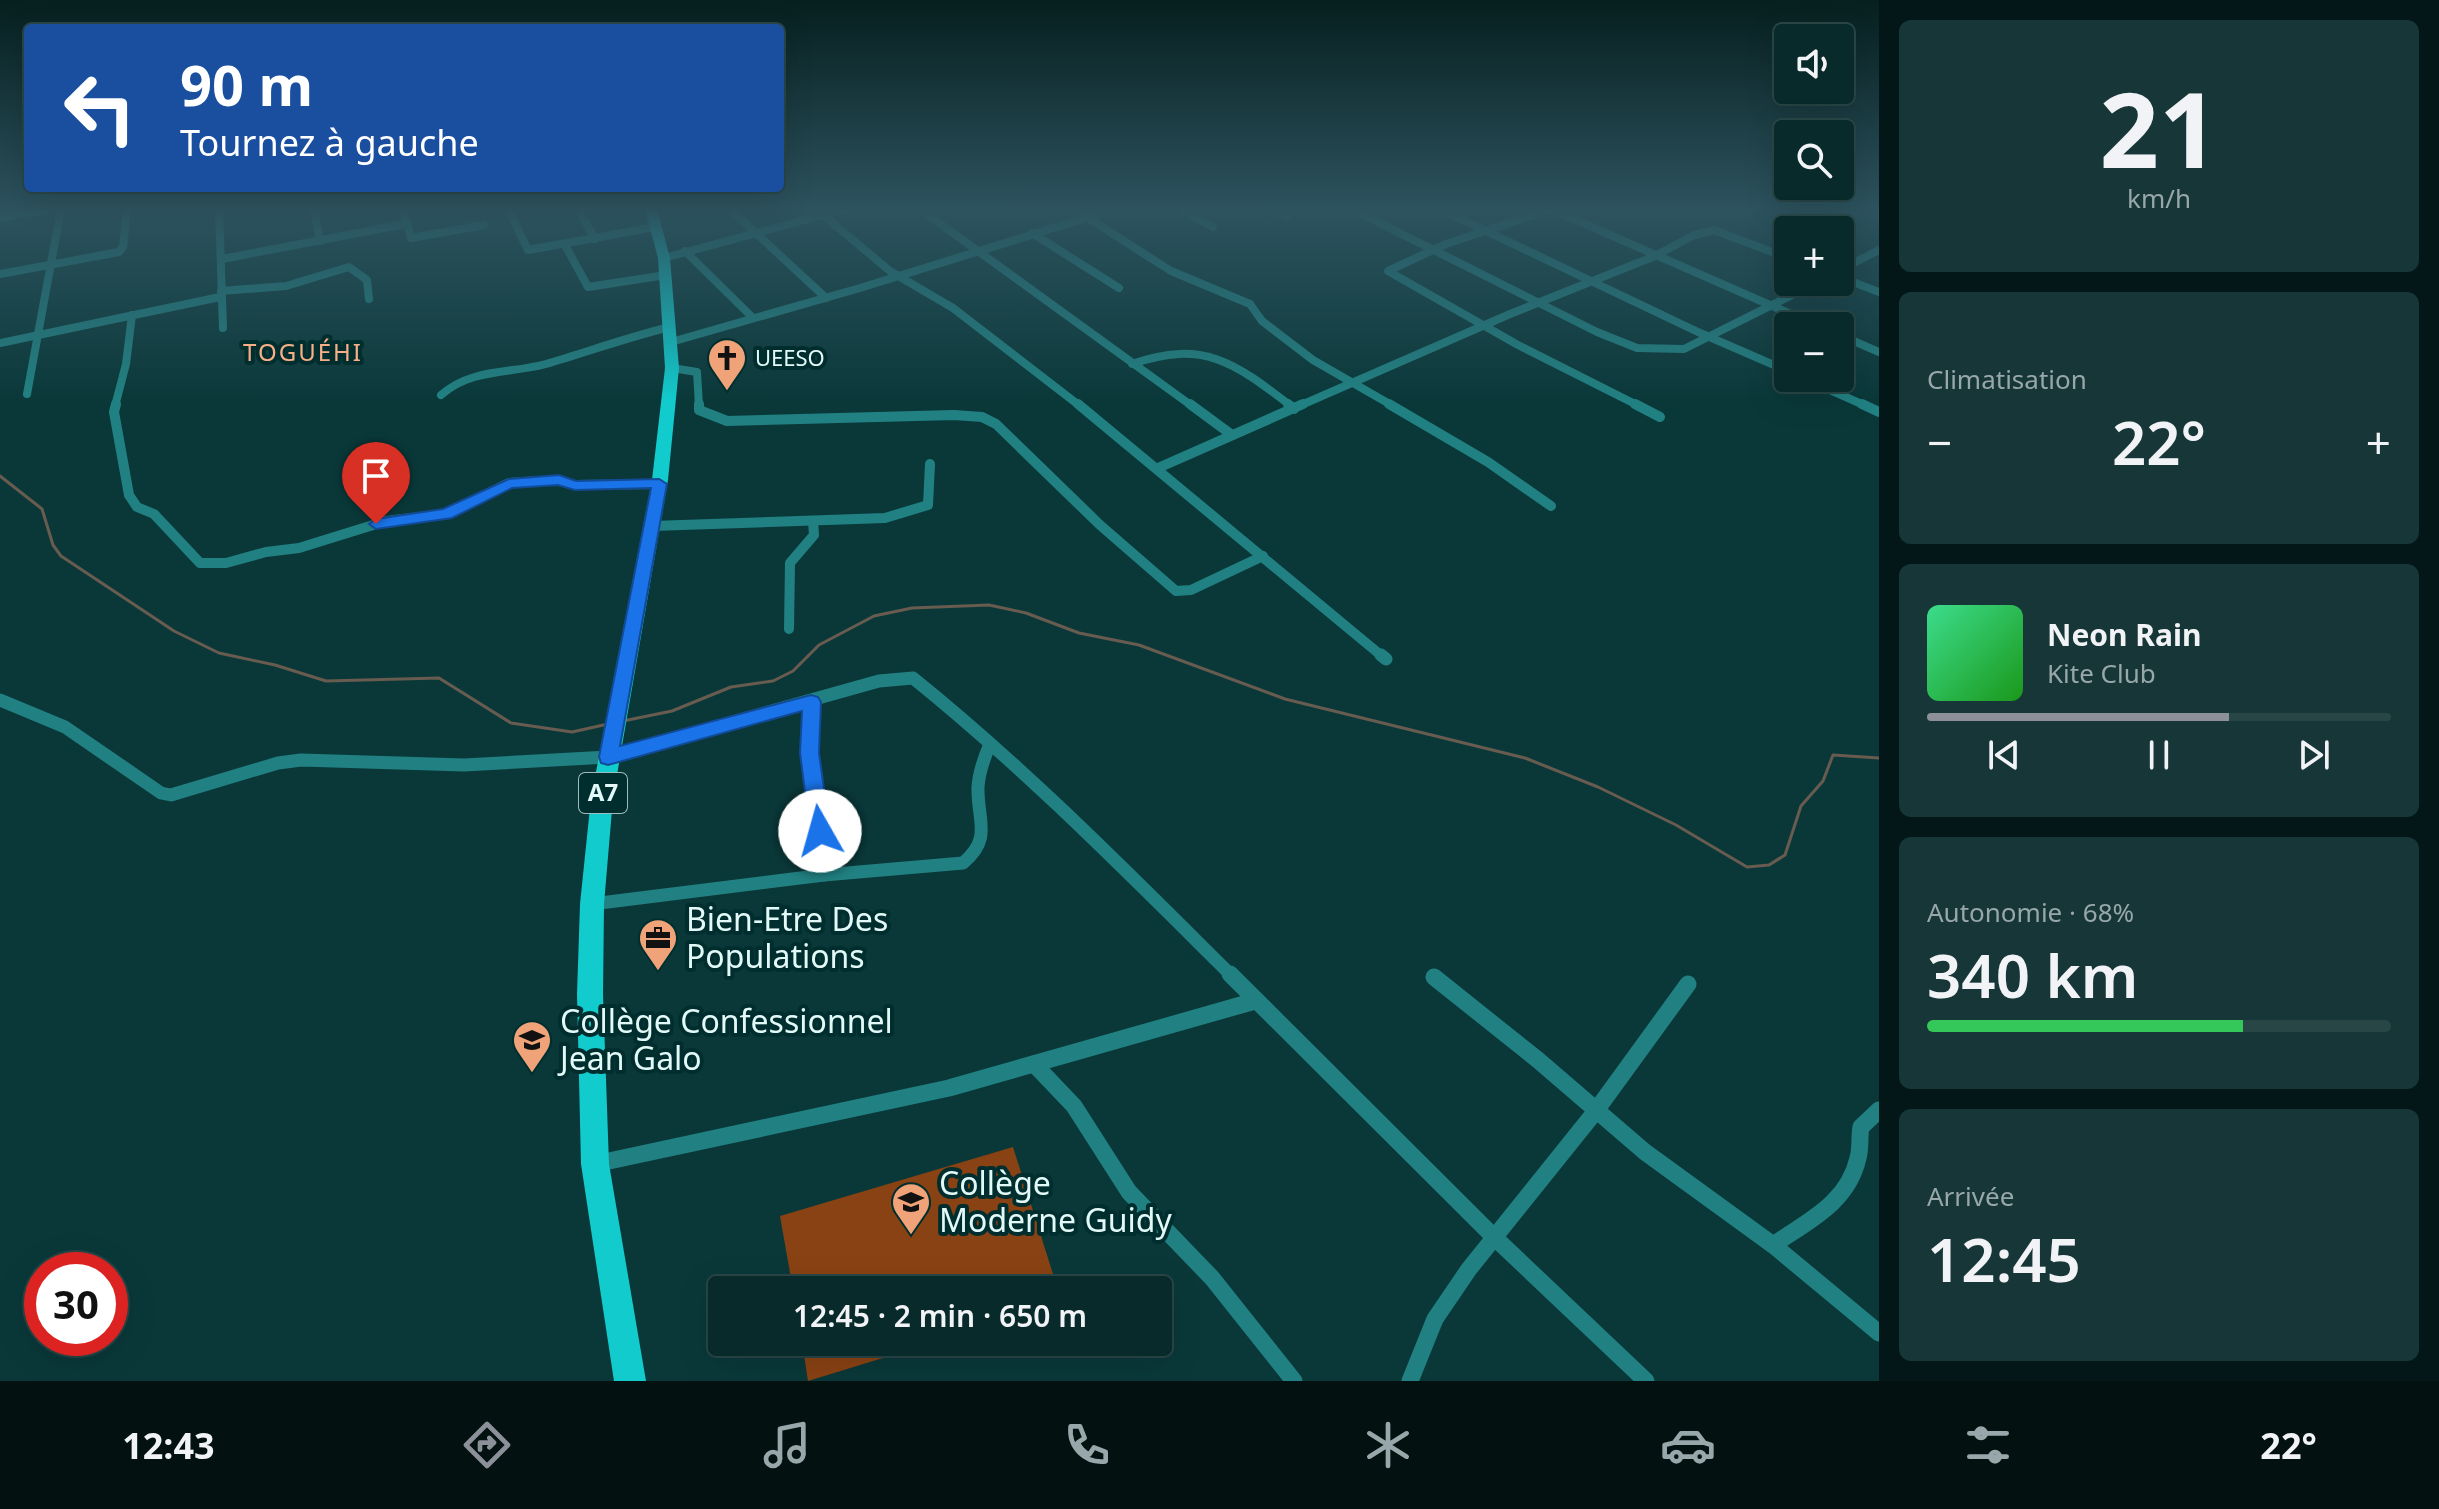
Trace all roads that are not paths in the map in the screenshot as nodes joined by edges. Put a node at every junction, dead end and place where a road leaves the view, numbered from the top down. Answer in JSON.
{"nodes":[{"id":1,"x":49,"y":273,"type":"edge"},
{"id":2,"x":222,"y":273,"type":"edge"},
{"id":3,"x":326,"y":273,"type":"edge"},
{"id":4,"x":358,"y":273,"type":"edge"},
{"id":5,"x":581,"y":273,"type":"edge"},
{"id":6,"x":632,"y":273,"type":"edge"},
{"id":7,"x":672,"y":273,"type":"edge"},
{"id":8,"x":690,"y":273,"type":"edge"},
{"id":9,"x":800,"y":273,"type":"edge"},
{"id":10,"x":895,"y":273,"type":"edge"},
{"id":11,"x":906,"y":273,"type":"edge"},
{"id":12,"x":1009,"y":273,"type":"edge"},
{"id":13,"x":1096,"y":273,"type":"edge"},
{"id":14,"x":1177,"y":273,"type":"edge"},
{"id":15,"x":1389,"y":273,"type":"edge"},
{"id":16,"x":1483,"y":273,"type":"edge"},
{"id":17,"x":1578,"y":273,"type":"edge"},
{"id":18,"x":1612,"y":273,"type":"edge"},
{"id":19,"x":1695,"y":273,"type":"edge"},
{"id":20,"x":898,"y":276,"type":"junction"},
{"id":21,"x":1594,"y":281,"type":"junction"},
{"id":22,"x":1854,"y":282,"type":"edge"},
{"id":23,"x":1119,"y":288,"type":"dead end"},
{"id":24,"x":1879,"y":292,"type":"edge"},
{"id":25,"x":221,"y":294,"type":"junction"},
{"id":26,"x":1792,"y":296,"type":"edge"},
{"id":27,"x":826,"y":298,"type":"junction"},
{"id":28,"x":369,"y":299,"type":"dead end"},
{"id":29,"x":1540,"y":303,"type":"junction"},
{"id":30,"x":1772,"y":307,"type":"junction"},
{"id":31,"x":1784,"y":312,"type":"edge"},
{"id":32,"x":132,"y":315,"type":"junction"},
{"id":33,"x":753,"y":318,"type":"junction"},
{"id":34,"x":1485,"y":326,"type":"junction"},
{"id":35,"x":223,"y":328,"type":"dead end"},
{"id":36,"x":37,"y":335,"type":"junction"},
{"id":37,"x":670,"y":335,"type":"junction"},
{"id":38,"x":1709,"y":336,"type":"junction"},
{"id":39,"x":1854,"y":341,"type":"edge"},
{"id":40,"x":0,"y":343,"type":"edge"},
{"id":41,"x":1879,"y":352,"type":"edge"},
{"id":42,"x":1132,"y":364,"type":"junction"},
{"id":43,"x":1774,"y":365,"type":"edge"},
{"id":44,"x":672,"y":368,"type":"junction"},
{"id":45,"x":1355,"y":382,"type":"junction"},
{"id":46,"x":1834,"y":392,"type":"edge"},
{"id":47,"x":27,"y":394,"type":"dead end"},
{"id":48,"x":441,"y":395,"type":"dead end"},
{"id":49,"x":1294,"y":409,"type":"junction"},
{"id":50,"x":1879,"y":412,"type":"edge"},
{"id":51,"x":1660,"y":417,"type":"dead end"},
{"id":52,"x":1232,"y":435,"type":"junction"},
{"id":53,"x":930,"y":464,"type":"dead end"},
{"id":54,"x":1158,"y":468,"type":"junction"},
{"id":55,"x":659,"y":484,"type":"junction"},
{"id":56,"x":1551,"y":506,"type":"dead end"},
{"id":57,"x":813,"y":521,"type":"junction"},
{"id":58,"x":652,"y":526,"type":"junction"},
{"id":59,"x":1263,"y":556,"type":"junction"},
{"id":60,"x":789,"y":629,"type":"dead end"},
{"id":61,"x":1386,"y":659,"type":"dead end"},
{"id":62,"x":0,"y":700,"type":"edge"},
{"id":63,"x":811,"y":702,"type":"junction"},
{"id":64,"x":990,"y":744,"type":"junction"},
{"id":65,"x":608,"y":757,"type":"junction"},
{"id":66,"x":824,"y":875,"type":"junction"},
{"id":67,"x":592,"y":904,"type":"junction"},
{"id":68,"x":1434,"y":977,"type":"dead end"},
{"id":69,"x":1688,"y":984,"type":"dead end"},
{"id":70,"x":1255,"y":1001,"type":"junction"},
{"id":71,"x":1034,"y":1064,"type":"junction"},
{"id":72,"x":1879,"y":1110,"type":"edge"},
{"id":73,"x":1595,"y":1112,"type":"junction"},
{"id":74,"x":595,"y":1164,"type":"junction"},
{"id":75,"x":1494,"y":1237,"type":"junction"},
{"id":76,"x":1773,"y":1245,"type":"junction"},
{"id":77,"x":1879,"y":1333,"type":"edge"},
{"id":78,"x":630,"y":1381,"type":"edge"},
{"id":79,"x":1294,"y":1381,"type":"edge"},
{"id":80,"x":1410,"y":1381,"type":"edge"},
{"id":81,"x":1646,"y":1381,"type":"edge"}],
"edges":[{"from":1,"to":36,"type":"street"},
{"from":2,"to":25,"type":"street"},
{"from":3,"to":25,"type":"street"},
{"from":4,"to":28,"type":"street"},
{"from":5,"to":6,"type":"street"},
{"from":7,"to":37,"type":"main road","number":"A7"},
{"from":8,"to":33,"type":"street"},
{"from":9,"to":27,"type":"street"},
{"from":10,"to":20,"type":"street"},
{"from":11,"to":20,"type":"street"},
{"from":12,"to":42,"type":"street"},
{"from":13,"to":23,"type":"street"},
{"from":14,"to":45,"type":"street"},
{"from":15,"to":34,"type":"street"},
{"from":16,"to":29,"type":"street"},
{"from":17,"to":21,"type":"street"},
{"from":18,"to":21,"type":"street"},
{"from":19,"to":30,"type":"street"},
{"from":20,"to":27,"type":"street"},
{"from":20,"to":54,"type":"street"},
{"from":21,"to":29,"type":"street"},
{"from":21,"to":38,"type":"street"},
{"from":22,"to":24,"type":"street"},
{"from":25,"to":32,"type":"street"},
{"from":25,"to":35,"type":"street"},
{"from":26,"to":30,"type":"street"},
{"from":27,"to":33,"type":"street"},
{"from":29,"to":34,"type":"street"},
{"from":29,"to":38,"type":"street"},
{"from":30,"to":31,"type":"street"},
{"from":30,"to":38,"type":"street"},
{"from":32,"to":36,"type":"street"},
{"from":32,"to":55,"type":"street"},
{"from":33,"to":37,"type":"street"},
{"from":34,"to":45,"type":"street"},
{"from":34,"to":51,"type":"street"},
{"from":36,"to":40,"type":"street"},
{"from":36,"to":47,"type":"street"},
{"from":37,"to":44,"type":"main road","number":"A7"},
{"from":37,"to":48,"type":"street"},
{"from":38,"to":43,"type":"street"},
{"from":39,"to":41,"type":"street"},
{"from":42,"to":49,"type":"street"},
{"from":42,"to":52,"type":"street"},
{"from":44,"to":55,"type":"main road","number":"A7"},
{"from":44,"to":59,"type":"street"},
{"from":45,"to":49,"type":"street"},
{"from":45,"to":56,"type":"street"},
{"from":46,"to":50,"type":"street"},
{"from":49,"to":52,"type":"street"},
{"from":52,"to":54,"type":"street"},
{"from":53,"to":57,"type":"street"},
{"from":54,"to":59,"type":"street"},
{"from":55,"to":58,"type":"main road","number":"A7"},
{"from":57,"to":58,"type":"street"},
{"from":57,"to":60,"type":"street"},
{"from":58,"to":65,"type":"main road","number":"A7"},
{"from":59,"to":61,"type":"street"},
{"from":62,"to":65,"type":"street"},
{"from":63,"to":64,"type":"street"},
{"from":63,"to":65,"type":"street"},
{"from":63,"to":66,"type":"street"},
{"from":64,"to":66,"type":"street"},
{"from":64,"to":70,"type":"street"},
{"from":65,"to":67,"type":"main road","number":"A7"},
{"from":66,"to":67,"type":"street"},
{"from":67,"to":74,"type":"main road","number":"A7"},
{"from":68,"to":73,"type":"street"},
{"from":69,"to":73,"type":"street"},
{"from":70,"to":71,"type":"street"},
{"from":70,"to":75,"type":"street"},
{"from":71,"to":74,"type":"street"},
{"from":71,"to":79,"type":"street"},
{"from":72,"to":76,"type":"street"},
{"from":73,"to":75,"type":"street"},
{"from":73,"to":76,"type":"street"},
{"from":74,"to":78,"type":"main road","number":"A7"},
{"from":75,"to":80,"type":"street"},
{"from":75,"to":81,"type":"street"},
{"from":76,"to":77,"type":"street"}]}
